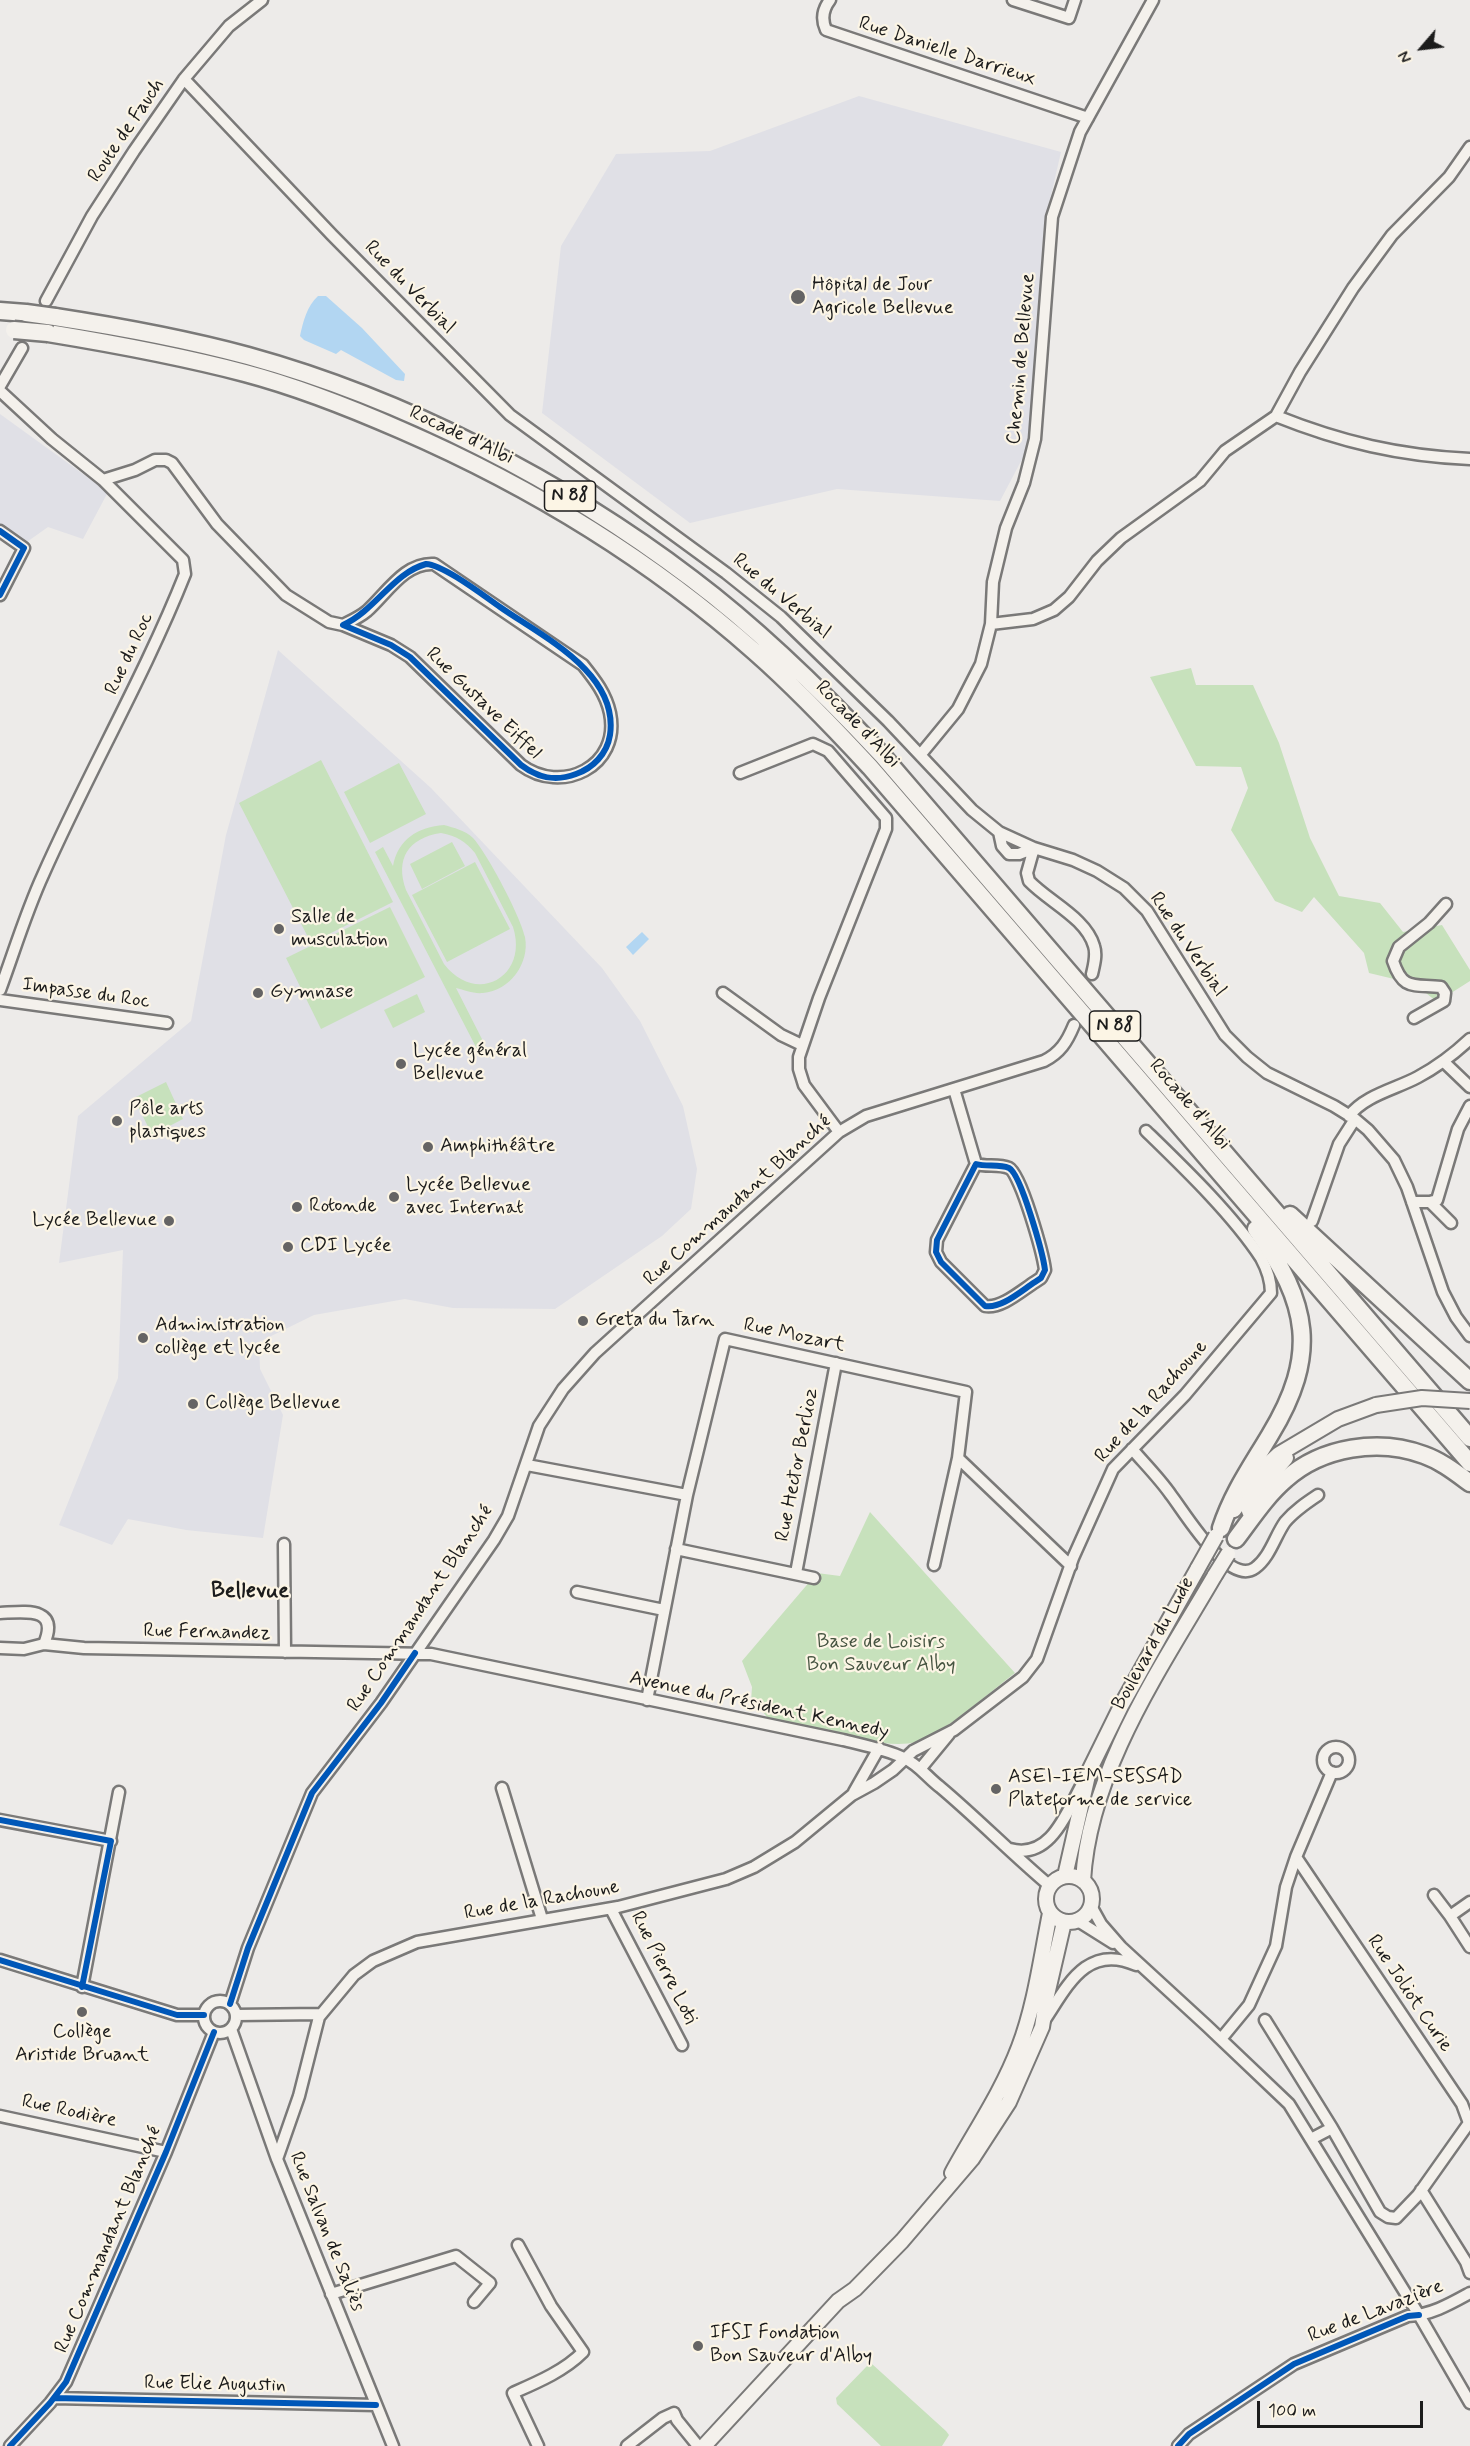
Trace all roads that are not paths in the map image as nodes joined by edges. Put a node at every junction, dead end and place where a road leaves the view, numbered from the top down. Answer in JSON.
{"nodes":[{"id":1,"x":262,"y":0,"type":"edge"},
{"id":2,"x":830,"y":0,"type":"edge"},
{"id":3,"x":1013,"y":0,"type":"edge"},
{"id":4,"x":1075,"y":0,"type":"edge"},
{"id":5,"x":1153,"y":0,"type":"edge"},
{"id":6,"x":184,"y":79,"type":"junction"},
{"id":7,"x":1088,"y":118,"type":"junction"},
{"id":8,"x":1470,"y":147,"type":"edge"},
{"id":9,"x":46,"y":301,"type":"dead end"},
{"id":10,"x":0,"y":311,"type":"edge"},
{"id":11,"x":7,"y":329,"type":"edge"},
{"id":12,"x":22,"y":348,"type":"dead end"},
{"id":13,"x":0,"y":386,"type":"edge"},
{"id":14,"x":0,"y":391,"type":"edge"},
{"id":15,"x":1276,"y":416,"type":"junction"},
{"id":16,"x":1470,"y":459,"type":"edge"},
{"id":17,"x":103,"y":480,"type":"junction"},
{"id":18,"x":0,"y":531,"type":"edge"},
{"id":19,"x":0,"y":595,"type":"edge"},
{"id":20,"x":991,"y":624,"type":"junction"},
{"id":21,"x":343,"y":625,"type":"junction"},
{"id":22,"x":921,"y":754,"type":"junction"},
{"id":23,"x":740,"y":773,"type":"dead end"},
{"id":24,"x":1034,"y":848,"type":"junction"},
{"id":25,"x":1446,"y":904,"type":"dead end"},
{"id":26,"x":1092,"y":974,"type":"dead end"},
{"id":27,"x":0,"y":990,"type":"edge"},
{"id":28,"x":723,"y":993,"type":"dead end"},
{"id":29,"x":0,"y":1000,"type":"edge"},
{"id":30,"x":1414,"y":1018,"type":"dead end"},
{"id":31,"x":167,"y":1023,"type":"dead end"},
{"id":32,"x":1074,"y":1025,"type":"dead end"},
{"id":33,"x":1470,"y":1039,"type":"edge"},
{"id":34,"x":802,"y":1045,"type":"junction"},
{"id":35,"x":1444,"y":1062,"type":"junction"},
{"id":36,"x":1470,"y":1087,"type":"edge"},
{"id":37,"x":954,"y":1089,"type":"junction"},
{"id":38,"x":1470,"y":1106,"type":"edge"},
{"id":39,"x":1352,"y":1118,"type":"junction"},
{"id":40,"x":1146,"y":1131,"type":"dead end"},
{"id":41,"x":839,"y":1132,"type":"junction"},
{"id":42,"x":975,"y":1164,"type":"junction"},
{"id":43,"x":1232,"y":1187,"type":"junction"},
{"id":44,"x":1256,"y":1190,"type":"junction"},
{"id":45,"x":1412,"y":1202,"type":"junction"},
{"id":46,"x":1430,"y":1202,"type":"junction"},
{"id":47,"x":1312,"y":1221,"type":"dead end"},
{"id":48,"x":1451,"y":1223,"type":"dead end"},
{"id":49,"x":1470,"y":1336,"type":"edge"},
{"id":50,"x":836,"y":1363,"type":"junction"},
{"id":51,"x":1470,"y":1381,"type":"edge"},
{"id":52,"x":1470,"y":1401,"type":"edge"},
{"id":53,"x":1470,"y":1438,"type":"edge"},
{"id":54,"x":1299,"y":1443,"type":"junction"},
{"id":55,"x":1132,"y":1449,"type":"junction"},
{"id":56,"x":958,"y":1458,"type":"junction"},
{"id":57,"x":1470,"y":1463,"type":"edge"},
{"id":58,"x":527,"y":1465,"type":"junction"},
{"id":59,"x":1470,"y":1483,"type":"edge"},
{"id":60,"x":687,"y":1495,"type":"junction"},
{"id":61,"x":1317,"y":1495,"type":"dead end"},
{"id":62,"x":1219,"y":1532,"type":"junction"},
{"id":63,"x":1236,"y":1539,"type":"junction"},
{"id":64,"x":284,"y":1544,"type":"dead end"},
{"id":65,"x":676,"y":1549,"type":"junction"},
{"id":66,"x":934,"y":1564,"type":"dead end"},
{"id":67,"x":1071,"y":1566,"type":"junction"},
{"id":68,"x":796,"y":1573,"type":"junction"},
{"id":69,"x":814,"y":1578,"type":"dead end"},
{"id":70,"x":577,"y":1592,"type":"dead end"},
{"id":71,"x":664,"y":1610,"type":"junction"},
{"id":72,"x":0,"y":1613,"type":"edge"},
{"id":73,"x":44,"y":1644,"type":"junction"},
{"id":74,"x":0,"y":1648,"type":"edge"},
{"id":75,"x":285,"y":1652,"type":"junction"},
{"id":76,"x":415,"y":1653,"type":"junction"},
{"id":77,"x":647,"y":1700,"type":"junction"},
{"id":78,"x":954,"y":1730,"type":"junction"},
{"id":79,"x":879,"y":1748,"type":"junction"},
{"id":80,"x":905,"y":1758,"type":"junction"},
{"id":81,"x":921,"y":1768,"type":"junction"},
{"id":82,"x":1089,"y":1771,"type":"junction"},
{"id":83,"x":1332,"y":1772,"type":"dead end"},
{"id":84,"x":501,"y":1788,"type":"dead end"},
{"id":85,"x":119,"y":1792,"type":"dead end"},
{"id":86,"x":852,"y":1795,"type":"junction"},
{"id":87,"x":0,"y":1820,"type":"edge"},
{"id":88,"x":111,"y":1840,"type":"junction"},
{"id":89,"x":1008,"y":1848,"type":"junction"},
{"id":90,"x":1296,"y":1857,"type":"junction"},
{"id":91,"x":1065,"y":1876,"type":"junction"},
{"id":92,"x":1083,"y":1881,"type":"junction"},
{"id":93,"x":1050,"y":1886,"type":"junction"},
{"id":94,"x":1434,"y":1895,"type":"dead end"},
{"id":95,"x":1470,"y":1902,"type":"edge"},
{"id":96,"x":1091,"y":1906,"type":"junction"},
{"id":97,"x":611,"y":1908,"type":"junction"},
{"id":98,"x":1050,"y":1913,"type":"junction"},
{"id":99,"x":1450,"y":1916,"type":"junction"},
{"id":100,"x":542,"y":1919,"type":"junction"},
{"id":101,"x":1071,"y":1922,"type":"junction"},
{"id":102,"x":1120,"y":1947,"type":"junction"},
{"id":103,"x":1470,"y":1947,"type":"edge"},
{"id":104,"x":0,"y":1960,"type":"edge"},
{"id":105,"x":1142,"y":1967,"type":"junction"},
{"id":106,"x":82,"y":1987,"type":"junction"},
{"id":107,"x":230,"y":2004,"type":"junction"},
{"id":108,"x":204,"y":2014,"type":"junction"},
{"id":109,"x":321,"y":2014,"type":"junction"},
{"id":110,"x":236,"y":2015,"type":"junction"},
{"id":111,"x":1265,"y":2020,"type":"dead end"},
{"id":112,"x":1044,"y":2021,"type":"junction"},
{"id":113,"x":231,"y":2029,"type":"junction"},
{"id":114,"x":214,"y":2032,"type":"junction"},
{"id":115,"x":1221,"y":2039,"type":"junction"},
{"id":116,"x":682,"y":2045,"type":"dead end"},
{"id":117,"x":0,"y":2116,"type":"edge"},
{"id":118,"x":1332,"y":2128,"type":"junction"},
{"id":119,"x":1311,"y":2139,"type":"junction"},
{"id":120,"x":166,"y":2152,"type":"junction"},
{"id":121,"x":278,"y":2159,"type":"junction"},
{"id":122,"x":1421,"y":2190,"type":"junction"},
{"id":123,"x":939,"y":2195,"type":"junction"},
{"id":124,"x":518,"y":2245,"type":"dead end"},
{"id":125,"x":1470,"y":2273,"type":"edge"},
{"id":126,"x":1470,"y":2293,"type":"edge"},
{"id":127,"x":331,"y":2294,"type":"junction"},
{"id":128,"x":474,"y":2302,"type":"dead end"},
{"id":129,"x":1419,"y":2315,"type":"junction"},
{"id":130,"x":54,"y":2398,"type":"junction"},
{"id":131,"x":1470,"y":2403,"type":"edge"},
{"id":132,"x":376,"y":2405,"type":"junction"},
{"id":133,"x":10,"y":2446,"type":"edge"},
{"id":134,"x":393,"y":2446,"type":"edge"},
{"id":135,"x":538,"y":2446,"type":"edge"},
{"id":136,"x":627,"y":2446,"type":"edge"},
{"id":137,"x":698,"y":2446,"type":"edge"},
{"id":138,"x":704,"y":2446,"type":"edge"},
{"id":139,"x":1178,"y":2446,"type":"edge"}],
"edges":[{"from":1,"to":6,"type":"street","name":"Route de Fauch"},
{"from":2,"to":7,"type":"street","name":"Rue Danielle Darrieux"},
{"from":3,"to":4,"type":"street"},
{"from":5,"to":7,"type":"street","name":"Chemin de Bellevue"},
{"from":6,"to":9,"type":"street","name":"Route de Fauch"},
{"from":6,"to":22,"type":"street","name":"Rue du Verbial"},
{"from":7,"to":20,"type":"street","name":"Chemin de Bellevue"},
{"from":8,"to":15,"type":"street"},
{"from":10,"to":44,"type":"highway","name":"Rocade d'Albi","number":"N 88","bridge":true},
{"from":11,"to":43,"type":"highway","name":"Rocade d'Albi","number":"N 88","bridge":true},
{"from":12,"to":13,"type":"street"},
{"from":14,"to":17,"type":"street","name":"Rue du Roc"},
{"from":15,"to":16,"type":"street"},
{"from":15,"to":20,"type":"street"},
{"from":17,"to":21,"type":"street","name":"Rue Gustave Eiffel"},
{"from":17,"to":27,"type":"street","name":"Rue du Roc"},
{"from":18,"to":19,"type":"street"},
{"from":20,"to":22,"type":"street","name":"Chemin de Bellevue"},
{"from":21,"to":21,"type":"street","name":"Rue Gustave Eiffel"},
{"from":22,"to":24,"type":"street","name":"Rue du Verbial"},
{"from":23,"to":34,"type":"street"},
{"from":24,"to":26,"type":"street"},
{"from":24,"to":39,"type":"street","name":"Rue du Verbial"},
{"from":25,"to":30,"type":"street"},
{"from":28,"to":34,"type":"street"},
{"from":29,"to":31,"type":"street","name":"Impasse du Roc"},
{"from":32,"to":37,"type":"street","name":"Rue Commandant Blanché"},
{"from":33,"to":35,"type":"street"},
{"from":34,"to":41,"type":"street"},
{"from":35,"to":36,"type":"street"},
{"from":35,"to":39,"type":"street"},
{"from":37,"to":41,"type":"street","name":"Rue Commandant Blanché"},
{"from":37,"to":42,"type":"street"},
{"from":38,"to":46,"type":"street"},
{"from":39,"to":45,"type":"street","name":"Rue du Verbial"},
{"from":39,"to":47,"type":"street"},
{"from":40,"to":55,"type":"street","name":"Rue de la Rachoune"},
{"from":41,"to":58,"type":"street","name":"Rue Commandant Blanché"},
{"from":42,"to":42,"type":"street"},
{"from":43,"to":57,"type":"highway","name":"Rocade d'Albi","number":"N 88"},
{"from":43,"to":62,"type":"highway"},
{"from":44,"to":51,"type":"highway"},
{"from":44,"to":53,"type":"highway","name":"Rocade d'Albi","number":"N 88"},
{"from":45,"to":46,"type":"street"},
{"from":45,"to":49,"type":"street","name":"Rue du Verbial"},
{"from":46,"to":48,"type":"street"},
{"from":50,"to":56,"type":"street","name":"Rue Mozart"},
{"from":50,"to":60,"type":"street","name":"Rue Mozart"},
{"from":50,"to":68,"type":"street","name":"Rue Hector Berlioz"},
{"from":52,"to":54,"type":"main road","name":"Boulevard du Lude","bridge":true},
{"from":54,"to":62,"type":"main road","name":"Boulevard du Lude"},
{"from":54,"to":63,"type":"main road","name":"Boulevard du Lude"},
{"from":55,"to":61,"type":"street"},
{"from":55,"to":67,"type":"street","name":"Rue de la Rachoune"},
{"from":56,"to":66,"type":"street","name":"Rue Mozart"},
{"from":56,"to":67,"type":"street"},
{"from":58,"to":60,"type":"street"},
{"from":58,"to":76,"type":"street","name":"Rue Commandant Blanché"},
{"from":59,"to":63,"type":"highway"},
{"from":60,"to":65,"type":"street"},
{"from":62,"to":82,"type":"main road","name":"Boulevard du Lude","bridge":true},
{"from":63,"to":92,"type":"main road","name":"Boulevard du Lude","bridge":true},
{"from":64,"to":75,"type":"street"},
{"from":65,"to":68,"type":"street"},
{"from":65,"to":71,"type":"street"},
{"from":67,"to":78,"type":"street","name":"Rue de la Rachoune"},
{"from":68,"to":69,"type":"street"},
{"from":70,"to":71,"type":"street"},
{"from":71,"to":77,"type":"street"},
{"from":72,"to":73,"type":"street"},
{"from":73,"to":74,"type":"street","name":"Rue Fernandez"},
{"from":73,"to":75,"type":"street","name":"Rue Fernandez"},
{"from":75,"to":76,"type":"street","name":"Rue Fernandez"},
{"from":76,"to":77,"type":"street","name":"Avenue du Président Kennedy"},
{"from":76,"to":107,"type":"street","name":"Rue Commandant Blanché"},
{"from":77,"to":79,"type":"street","name":"Avenue du Président Kennedy"},
{"from":78,"to":80,"type":"street","name":"Rue de la Rachoune"},
{"from":78,"to":81,"type":"street"},
{"from":79,"to":80,"type":"street","name":"Avenue du Président Kennedy"},
{"from":79,"to":86,"type":"street","name":"Rue de la Rachoune"},
{"from":80,"to":81,"type":"street","name":"Avenue du Président Kennedy"},
{"from":80,"to":86,"type":"street","name":"Rue de la Rachoune"},
{"from":81,"to":89,"type":"street","name":"Avenue du Président Kennedy"},
{"from":82,"to":89,"type":"street","name":"Boulevard du Lude"},
{"from":82,"to":91,"type":"main road","name":"Boulevard du Lude"},
{"from":83,"to":90,"type":"street"},
{"from":84,"to":100,"type":"street"},
{"from":85,"to":88,"type":"street"},
{"from":86,"to":97,"type":"street","name":"Rue de la Rachoune"},
{"from":87,"to":88,"type":"street"},
{"from":88,"to":106,"type":"street"},
{"from":89,"to":93,"type":"street","name":"Avenue du Président Kennedy"},
{"from":90,"to":115,"type":"street"},
{"from":90,"to":122,"type":"street","name":"Rue Joliot Curie"},
{"from":91,"to":92,"type":"main road"},
{"from":91,"to":93,"type":"main road"},
{"from":92,"to":96,"type":"main road"},
{"from":93,"to":98,"type":"main road"},
{"from":94,"to":99,"type":"street"},
{"from":95,"to":99,"type":"street"},
{"from":96,"to":101,"type":"main road"},
{"from":96,"to":102,"type":"street"},
{"from":97,"to":100,"type":"street","name":"Rue de la Rachoune"},
{"from":97,"to":116,"type":"street","name":"Rue Pierre Loti"},
{"from":98,"to":101,"type":"main road"},
{"from":98,"to":123,"type":"main road"},
{"from":99,"to":103,"type":"street"},
{"from":100,"to":109,"type":"street","name":"Rue de la Rachoune"},
{"from":101,"to":102,"type":"street"},
{"from":101,"to":112,"type":"main road"},
{"from":102,"to":105,"type":"street"},
{"from":104,"to":106,"type":"street"},
{"from":105,"to":112,"type":"street"},
{"from":105,"to":115,"type":"street"},
{"from":106,"to":108,"type":"street"},
{"from":107,"to":108,"type":"street"},
{"from":107,"to":110,"type":"street"},
{"from":108,"to":114,"type":"street"},
{"from":109,"to":110,"type":"street"},
{"from":109,"to":121,"type":"street"},
{"from":110,"to":113,"type":"street"},
{"from":111,"to":118,"type":"street"},
{"from":112,"to":123,"type":"main road"},
{"from":113,"to":114,"type":"street"},
{"from":113,"to":121,"type":"street","name":"Rue Salvan de Saliès"},
{"from":114,"to":120,"type":"street","name":"Rue Commandant Blanché"},
{"from":115,"to":119,"type":"street"},
{"from":117,"to":120,"type":"street","name":"Rue Rodière"},
{"from":118,"to":119,"type":"street"},
{"from":118,"to":122,"type":"street"},
{"from":119,"to":129,"type":"street"},
{"from":120,"to":130,"type":"street","name":"Rue Commandant Blanché"},
{"from":121,"to":127,"type":"street","name":"Rue Salvan de Saliès"},
{"from":122,"to":125,"type":"street"},
{"from":123,"to":138,"type":"main road"},
{"from":124,"to":135,"type":"street"},
{"from":126,"to":129,"type":"street","name":"Rue de Lavazière"},
{"from":127,"to":128,"type":"street"},
{"from":127,"to":132,"type":"street","name":"Rue Salvan de Saliès"},
{"from":129,"to":131,"type":"street"},
{"from":129,"to":139,"type":"street","name":"Rue de Lavazière"},
{"from":130,"to":132,"type":"street","name":"Rue Elie Augustin"},
{"from":130,"to":133,"type":"street","name":"Rue Commandant Blanché"},
{"from":132,"to":134,"type":"street","name":"Rue Salvan de Saliès"},
{"from":136,"to":137,"type":"street"}]}
